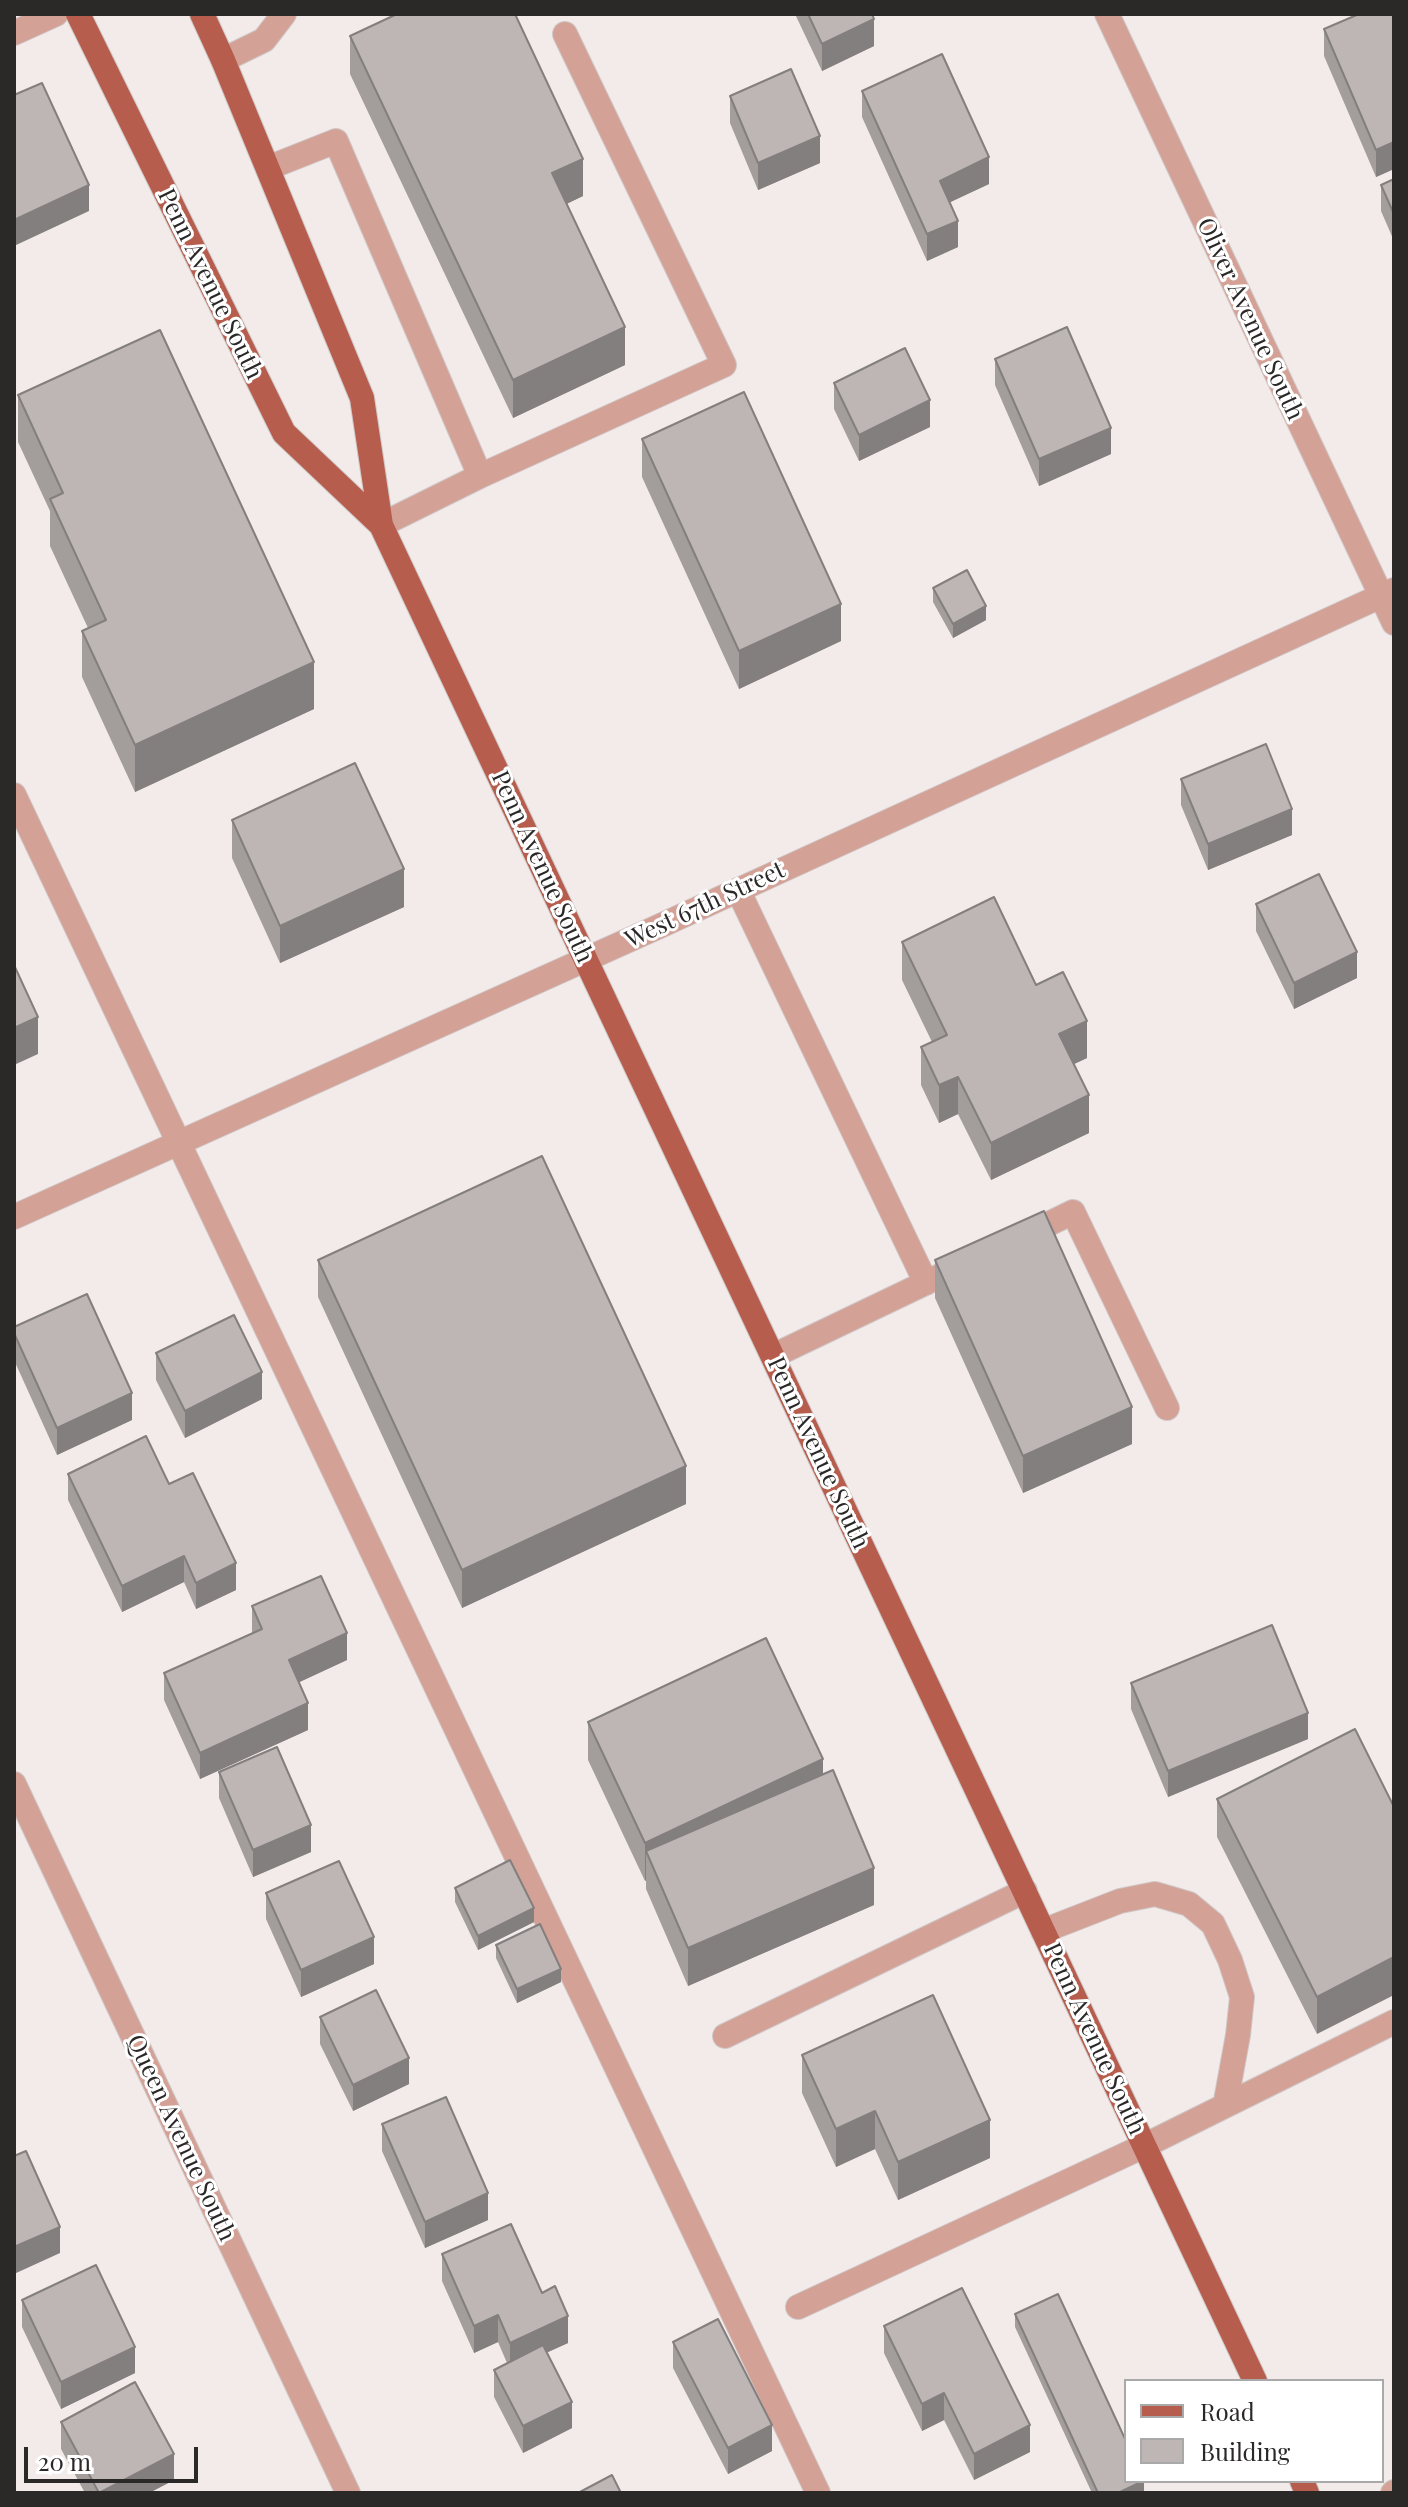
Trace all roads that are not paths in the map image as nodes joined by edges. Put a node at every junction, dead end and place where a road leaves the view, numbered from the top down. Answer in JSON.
{"nodes":[{"id":1,"x":56,"y":14,"type":"edge"},
{"id":2,"x":78,"y":14,"type":"edge"},
{"id":3,"x":202,"y":14,"type":"edge"},
{"id":4,"x":284,"y":14,"type":"edge"},
{"id":5,"x":1107,"y":14,"type":"edge"},
{"id":6,"x":14,"y":33,"type":"edge"},
{"id":7,"x":565,"y":34,"type":"dead end"},
{"id":8,"x":223,"y":60,"type":"junction"},
{"id":9,"x":268,"y":168,"type":"junction"},
{"id":10,"x":480,"y":476,"type":"junction"},
{"id":11,"x":381,"y":525,"type":"junction"},
{"id":12,"x":1388,"y":592,"type":"edge"},
{"id":13,"x":1394,"y":623,"type":"edge"},
{"id":14,"x":14,"y":795,"type":"edge"},
{"id":15,"x":738,"y":890,"type":"junction"},
{"id":16,"x":586,"y":960,"type":"junction"},
{"id":17,"x":177,"y":1144,"type":"junction"},
{"id":18,"x":14,"y":1217,"type":"edge"},
{"id":19,"x":926,"y":1283,"type":"junction"},
{"id":20,"x":773,"y":1356,"type":"junction"},
{"id":21,"x":1167,"y":1408,"type":"dead end"},
{"id":22,"x":14,"y":1784,"type":"edge"},
{"id":23,"x":1025,"y":1891,"type":"junction"},
{"id":24,"x":1043,"y":1931,"type":"junction"},
{"id":25,"x":1394,"y":2022,"type":"edge"},
{"id":26,"x":725,"y":2036,"type":"dead end"},
{"id":27,"x":1225,"y":2106,"type":"junction"},
{"id":28,"x":1144,"y":2146,"type":"junction"},
{"id":29,"x":798,"y":2307,"type":"dead end"},
{"id":30,"x":1254,"y":2379,"type":"edge"},
{"id":31,"x":348,"y":2493,"type":"edge"},
{"id":32,"x":818,"y":2493,"type":"edge"}],
"edges":[{"from":1,"to":6,"type":"street"},
{"from":2,"to":11,"type":"main road","name":"Penn Avenue South"},
{"from":3,"to":8,"type":"main road","name":"Penn Avenue South"},
{"from":4,"to":8,"type":"street"},
{"from":5,"to":12,"type":"street","name":"Oliver Avenue South"},
{"from":7,"to":10,"type":"street"},
{"from":8,"to":9,"type":"main road","name":"Penn Avenue South"},
{"from":9,"to":10,"type":"street"},
{"from":9,"to":11,"type":"main road","name":"Penn Avenue South"},
{"from":10,"to":11,"type":"street"},
{"from":11,"to":16,"type":"main road","name":"Penn Avenue South"},
{"from":12,"to":13,"type":"street","name":"Oliver Avenue South"},
{"from":12,"to":15,"type":"street","name":"West 67th Street"},
{"from":14,"to":17,"type":"street"},
{"from":15,"to":16,"type":"street","name":"West 67th Street"},
{"from":15,"to":19,"type":"street"},
{"from":16,"to":17,"type":"street","name":"West 67th Street"},
{"from":16,"to":20,"type":"main road","name":"Penn Avenue South"},
{"from":17,"to":18,"type":"street","name":"West 67th Street"},
{"from":17,"to":32,"type":"street"},
{"from":19,"to":20,"type":"street"},
{"from":19,"to":21,"type":"street"},
{"from":20,"to":23,"type":"main road","name":"Penn Avenue South"},
{"from":22,"to":31,"type":"street","name":"Queen Avenue South"},
{"from":23,"to":24,"type":"main road","name":"Penn Avenue South"},
{"from":23,"to":26,"type":"street"},
{"from":24,"to":27,"type":"street"},
{"from":24,"to":28,"type":"main road","name":"Penn Avenue South"},
{"from":25,"to":27,"type":"street"},
{"from":27,"to":28,"type":"street"},
{"from":28,"to":29,"type":"street"},
{"from":28,"to":30,"type":"main road","name":"Penn Avenue South"}]}
